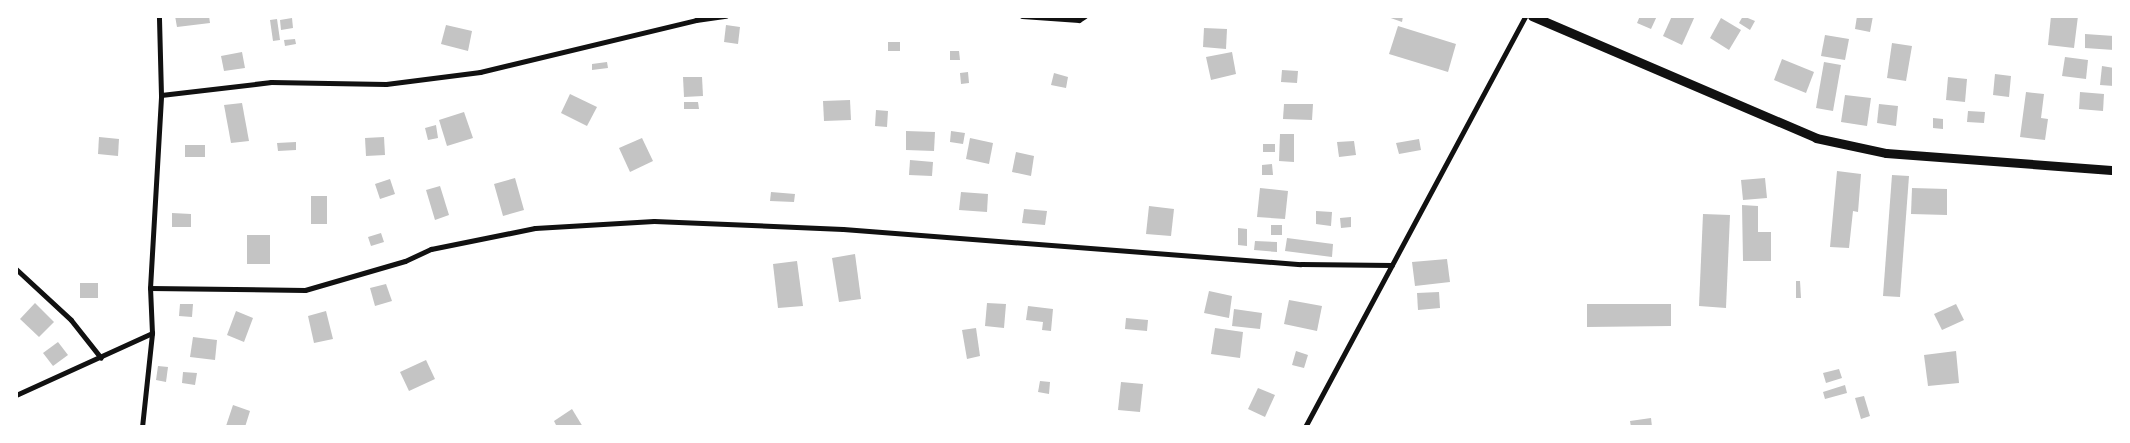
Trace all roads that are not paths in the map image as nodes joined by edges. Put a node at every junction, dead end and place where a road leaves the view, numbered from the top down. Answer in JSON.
{"nodes":[{"id":1,"x":159,"y":16,"type":"edge"},
{"id":2,"x":691,"y":16,"type":"edge"},
{"id":3,"x":726,"y":16,"type":"edge"},
{"id":4,"x":1022,"y":16,"type":"edge"},
{"id":5,"x":1085,"y":16,"type":"edge"},
{"id":6,"x":1525,"y":16,"type":"edge"},
{"id":7,"x":1532,"y":16,"type":"edge"},
{"id":8,"x":696,"y":20,"type":"junction"},
{"id":9,"x":161,"y":95,"type":"junction"},
{"id":10,"x":2114,"y":170,"type":"edge"},
{"id":11,"x":1392,"y":265,"type":"junction"},
{"id":12,"x":16,"y":269,"type":"edge"},
{"id":13,"x":150,"y":288,"type":"junction"},
{"id":14,"x":152,"y":333,"type":"junction"},
{"id":15,"x":101,"y":358,"type":"junction"},
{"id":16,"x":16,"y":395,"type":"edge"},
{"id":17,"x":142,"y":427,"type":"edge"},
{"id":18,"x":1305,"y":427,"type":"edge"}],
"edges":[{"from":1,"to":9,"type":"street"},
{"from":2,"to":8,"type":"street"},
{"from":3,"to":8,"type":"street"},
{"from":4,"to":5,"type":"street"},
{"from":6,"to":11,"type":"street"},
{"from":7,"to":10,"type":"street"},
{"from":8,"to":9,"type":"street"},
{"from":9,"to":13,"type":"street"},
{"from":11,"to":13,"type":"street"},
{"from":11,"to":18,"type":"street"},
{"from":12,"to":15,"type":"street"},
{"from":13,"to":14,"type":"street"},
{"from":14,"to":15,"type":"street"},
{"from":14,"to":17,"type":"street"},
{"from":15,"to":16,"type":"street"}]}
